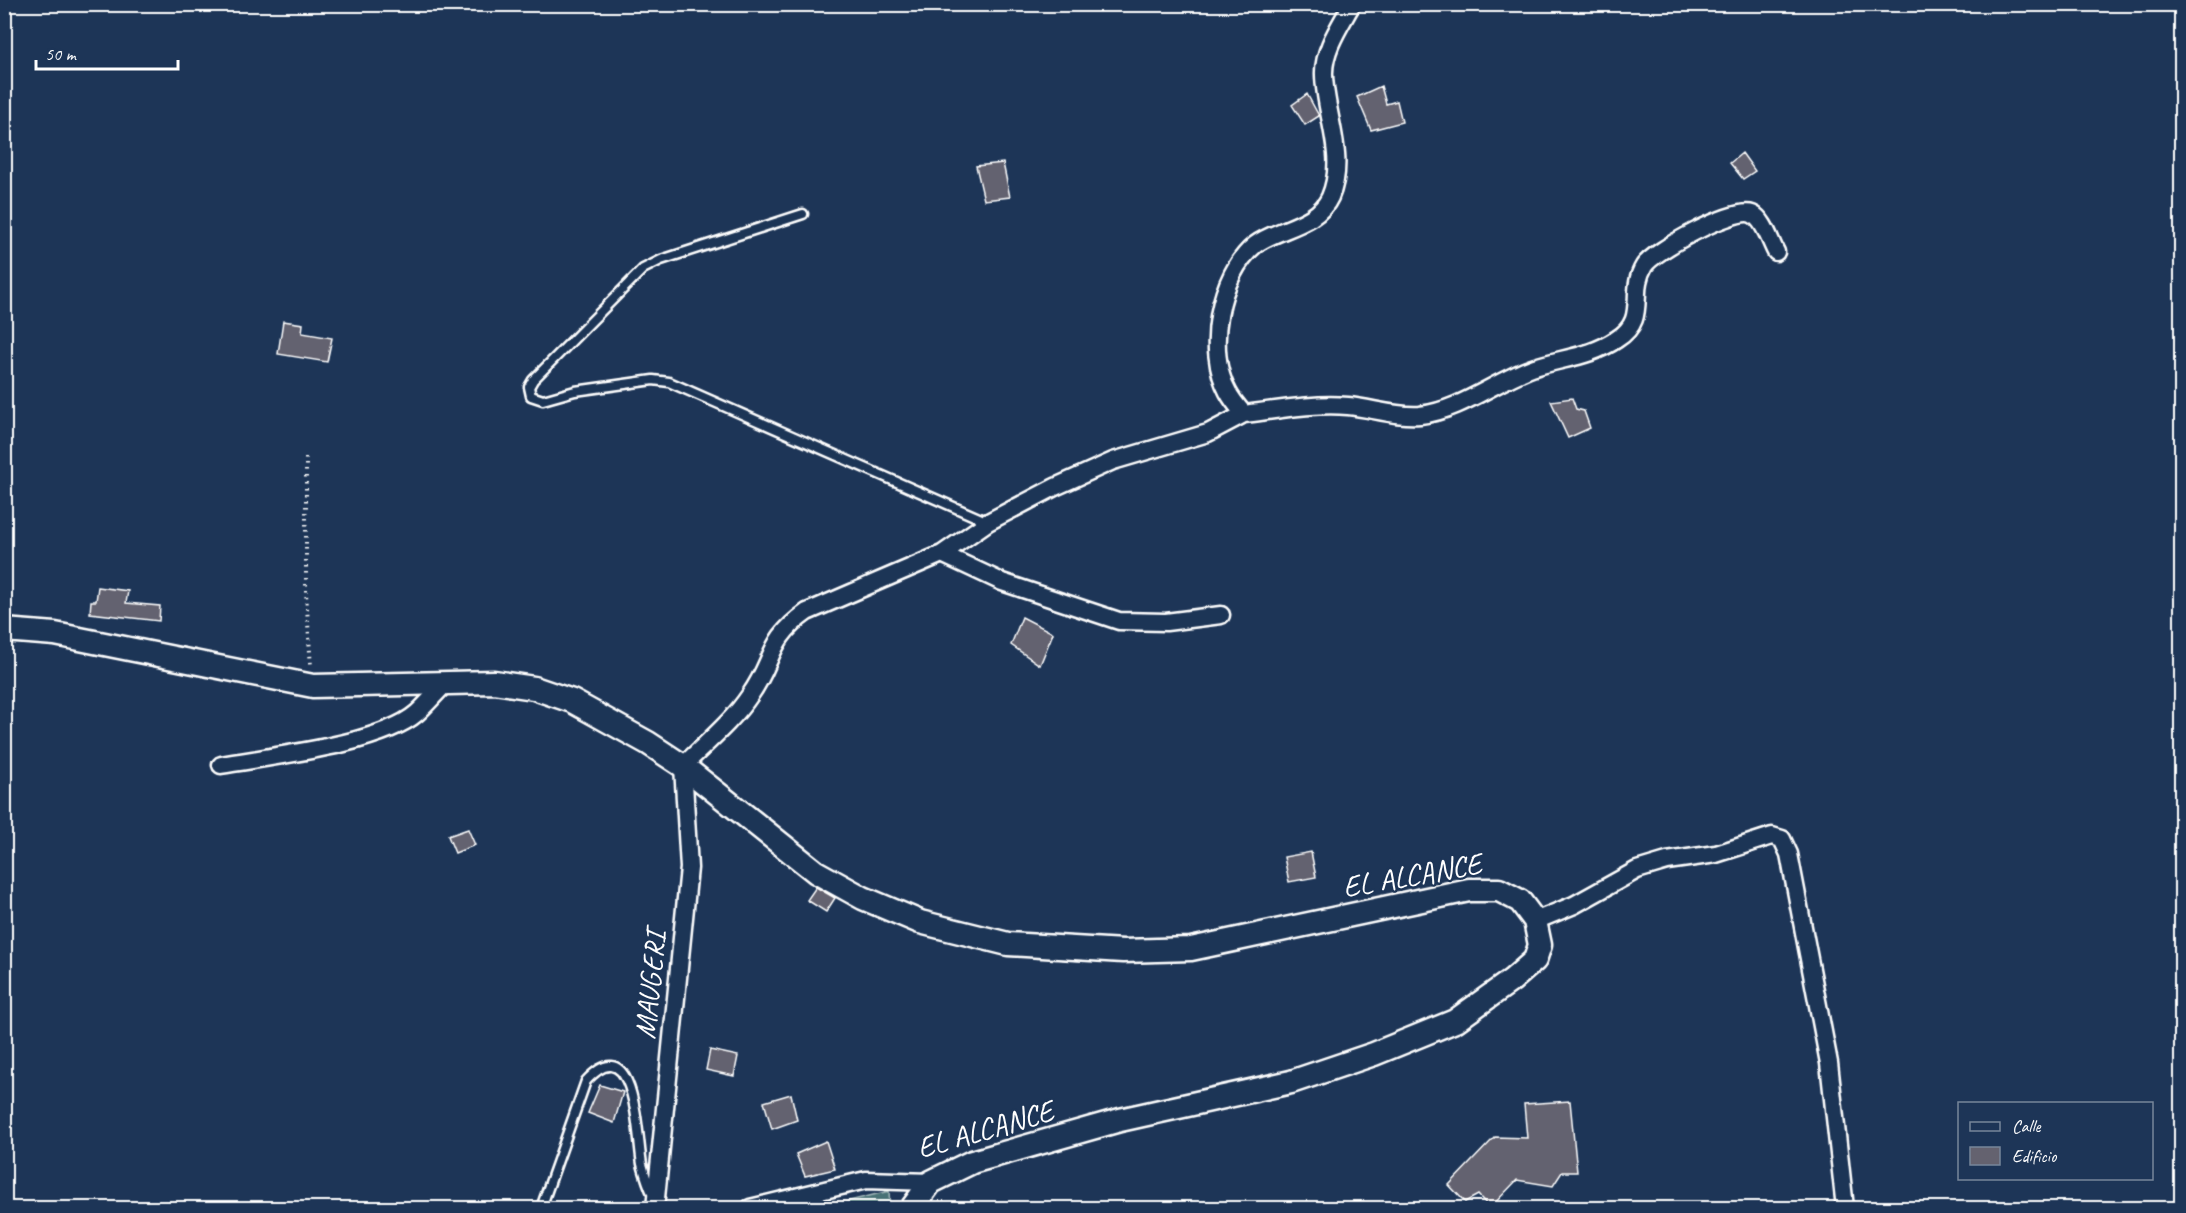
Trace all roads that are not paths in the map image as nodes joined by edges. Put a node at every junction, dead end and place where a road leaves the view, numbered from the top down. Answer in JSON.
{"nodes":[{"id":1,"x":1352,"y":4,"type":"edge"},
{"id":2,"x":803,"y":214,"type":"dead end"},
{"id":3,"x":1776,"y":252,"type":"dead end"},
{"id":4,"x":1244,"y":414,"type":"junction"},
{"id":5,"x":988,"y":522,"type":"junction"},
{"id":6,"x":942,"y":554,"type":"junction"},
{"id":7,"x":1221,"y":615,"type":"dead end"},
{"id":8,"x":4,"y":630,"type":"edge"},
{"id":9,"x":446,"y":683,"type":"junction"},
{"id":10,"x":221,"y":765,"type":"dead end"},
{"id":11,"x":683,"y":766,"type":"junction"},
{"id":12,"x":1535,"y":921,"type":"junction"},
{"id":13,"x":931,"y":1182,"type":"junction"},
{"id":14,"x":654,"y":1203,"type":"edge"},
{"id":15,"x":541,"y":1209,"type":"edge"},
{"id":16,"x":750,"y":1209,"type":"edge"},
{"id":17,"x":912,"y":1209,"type":"edge"},
{"id":18,"x":1845,"y":1209,"type":"edge"}],
"edges":[{"from":1,"to":4,"type":"street"},
{"from":2,"to":5,"type":"lane"},
{"from":3,"to":4,"type":"street"},
{"from":4,"to":5,"type":"street"},
{"from":5,"to":6,"type":"street"},
{"from":6,"to":7,"type":"street"},
{"from":6,"to":11,"type":"street"},
{"from":8,"to":9,"type":"street","name":"EL ALCANCE"},
{"from":9,"to":10,"type":"street"},
{"from":9,"to":11,"type":"street","name":"EL ALCANCE"},
{"from":11,"to":12,"type":"street","name":"EL ALCANCE"},
{"from":11,"to":14,"type":"street","name":"MAUGERI"},
{"from":12,"to":13,"type":"street","name":"EL ALCANCE"},
{"from":12,"to":18,"type":"street"},
{"from":13,"to":16,"type":"street","name":"EL ALCANCE"},
{"from":13,"to":17,"type":"street"},
{"from":14,"to":15,"type":"lane"}]}
